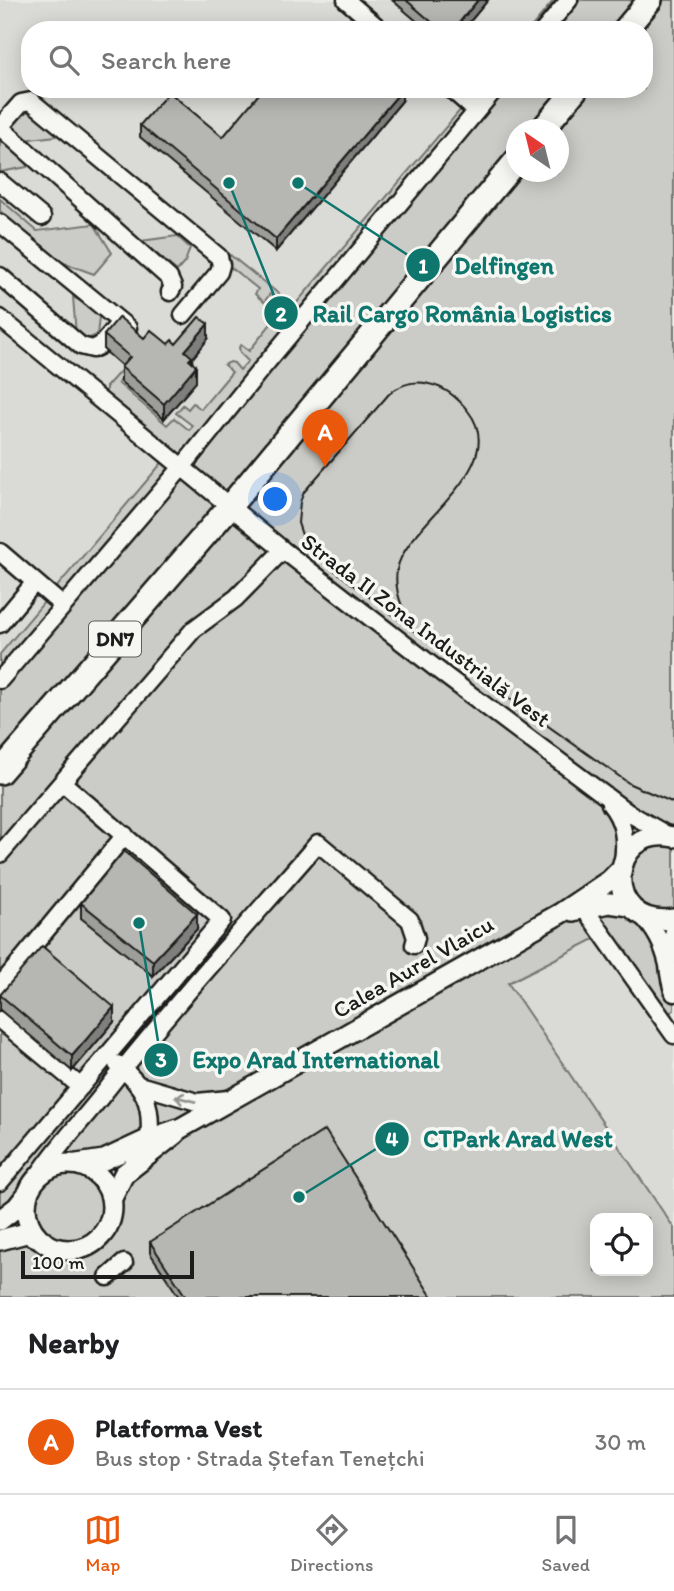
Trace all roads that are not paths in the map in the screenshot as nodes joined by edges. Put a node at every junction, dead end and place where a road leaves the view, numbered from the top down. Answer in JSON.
{"nodes":[{"id":1,"x":346,"y":0,"type":"edge"},
{"id":2,"x":569,"y":0,"type":"edge"},
{"id":3,"x":650,"y":0,"type":"edge"},
{"id":4,"x":370,"y":21,"type":"edge"},
{"id":5,"x":552,"y":21,"type":"edge"},
{"id":6,"x":632,"y":21,"type":"edge"},
{"id":7,"x":461,"y":98,"type":"edge"},
{"id":8,"x":487,"y":98,"type":"edge"},
{"id":9,"x":569,"y":98,"type":"edge"},
{"id":10,"x":476,"y":111,"type":"junction"},
{"id":11,"x":551,"y":119,"type":"edge"},
{"id":12,"x":0,"y":127,"type":"edge"},
{"id":13,"x":506,"y":173,"type":"edge"},
{"id":14,"x":0,"y":182,"type":"edge"},
{"id":15,"x":42,"y":217,"type":"dead end"},
{"id":16,"x":0,"y":223,"type":"edge"},
{"id":17,"x":0,"y":276,"type":"edge"},
{"id":18,"x":170,"y":292,"type":"dead end"},
{"id":19,"x":183,"y":315,"type":"dead end"},
{"id":20,"x":0,"y":318,"type":"edge"},
{"id":21,"x":183,"y":467,"type":"junction"},
{"id":22,"x":230,"y":506,"type":"junction"},
{"id":23,"x":283,"y":550,"type":"junction"},
{"id":24,"x":0,"y":552,"type":"edge"},
{"id":25,"x":35,"y":582,"type":"junction"},
{"id":26,"x":63,"y":607,"type":"junction"},
{"id":27,"x":0,"y":624,"type":"edge"},
{"id":28,"x":0,"y":680,"type":"edge"},
{"id":29,"x":0,"y":772,"type":"edge"},
{"id":30,"x":62,"y":782,"type":"junction"},
{"id":31,"x":597,"y":788,"type":"junction"},
{"id":32,"x":125,"y":835,"type":"junction"},
{"id":33,"x":670,"y":836,"type":"edge"},
{"id":34,"x":0,"y":854,"type":"edge"},
{"id":35,"x":622,"y":865,"type":"junction"},
{"id":36,"x":584,"y":908,"type":"junction"},
{"id":37,"x":636,"y":911,"type":"junction"},
{"id":38,"x":561,"y":913,"type":"junction"},
{"id":39,"x":674,"y":919,"type":"edge"},
{"id":40,"x":674,"y":931,"type":"edge"},
{"id":41,"x":414,"y":945,"type":"dead end"},
{"id":42,"x":668,"y":965,"type":"junction"},
{"id":43,"x":0,"y":986,"type":"edge"},
{"id":44,"x":674,"y":993,"type":"edge"},
{"id":45,"x":0,"y":1020,"type":"edge"},
{"id":46,"x":674,"y":1035,"type":"edge"},
{"id":47,"x":107,"y":1056,"type":"junction"},
{"id":48,"x":123,"y":1069,"type":"junction"},
{"id":49,"x":139,"y":1086,"type":"junction"},
{"id":50,"x":81,"y":1087,"type":"junction"},
{"id":51,"x":232,"y":1098,"type":"junction"},
{"id":52,"x":181,"y":1128,"type":"junction"},
{"id":53,"x":75,"y":1130,"type":"junction"},
{"id":54,"x":149,"y":1139,"type":"junction"},
{"id":55,"x":77,"y":1164,"type":"junction"},
{"id":56,"x":0,"y":1182,"type":"edge"},
{"id":57,"x":31,"y":1188,"type":"junction"},
{"id":58,"x":112,"y":1198,"type":"junction"},
{"id":59,"x":0,"y":1220,"type":"edge"},
{"id":60,"x":39,"y":1238,"type":"junction"},
{"id":61,"x":0,"y":1240,"type":"edge"},
{"id":62,"x":124,"y":1262,"type":"dead end"},
{"id":63,"x":108,"y":1277,"type":"dead end"}],
"edges":[{"from":1,"to":4,"type":"street"},
{"from":2,"to":5,"type":"street"},
{"from":3,"to":6,"type":"highway"},
{"from":7,"to":10,"type":"street"},
{"from":8,"to":10,"type":"street"},
{"from":9,"to":11,"type":"highway"},
{"from":10,"to":21,"type":"street"},
{"from":12,"to":18,"type":"street"},
{"from":12,"to":19,"type":"street"},
{"from":13,"to":22,"type":"highway","number":"DN7"},
{"from":14,"to":15,"type":"street"},
{"from":16,"to":17,"type":"street"},
{"from":20,"to":21,"type":"street","name":"Strada II Zona Industrială Vest"},
{"from":21,"to":22,"type":"street","name":"Strada II Zona Industrială Vest"},
{"from":21,"to":26,"type":"street"},
{"from":22,"to":23,"type":"street","name":"Strada II Zona Industrială Vest"},
{"from":22,"to":29,"type":"highway","number":"DN7"},
{"from":23,"to":30,"type":"street"},
{"from":23,"to":31,"type":"street","name":"Strada II Zona Industrială Vest"},
{"from":24,"to":25,"type":"street"},
{"from":25,"to":26,"type":"street"},
{"from":25,"to":27,"type":"street"},
{"from":26,"to":28,"type":"street"},
{"from":30,"to":32,"type":"street"},
{"from":30,"to":34,"type":"street"},
{"from":31,"to":33,"type":"street","name":"Strada II Zona Industrială Vest"},
{"from":31,"to":35,"type":"street","name":"Strada II Zona Industrială Vest"},
{"from":32,"to":43,"type":"street"},
{"from":32,"to":47,"type":"street"},
{"from":33,"to":35,"type":"main road","name":"Calea Aurel Vlaicu"},
{"from":35,"to":37,"type":"main road"},
{"from":35,"to":38,"type":"main road","name":"Calea Aurel Vlaicu"},
{"from":36,"to":37,"type":"main road","name":"Calea Aurel Vlaicu"},
{"from":36,"to":38,"type":"main road","name":"Calea Aurel Vlaicu"},
{"from":36,"to":46,"type":"street"},
{"from":37,"to":39,"type":"main road","name":"Calea Aurel Vlaicu"},
{"from":37,"to":42,"type":"street"},
{"from":38,"to":51,"type":"main road","name":"Calea Aurel Vlaicu"},
{"from":40,"to":42,"type":"street"},
{"from":41,"to":48,"type":"street"},
{"from":42,"to":44,"type":"street"},
{"from":45,"to":50,"type":"street"},
{"from":47,"to":48,"type":"street"},
{"from":47,"to":50,"type":"street"},
{"from":48,"to":49,"type":"street"},
{"from":48,"to":53,"type":"street"},
{"from":51,"to":49,"type":"street","one_way":true},
{"from":49,"to":54,"type":"street"},
{"from":50,"to":56,"type":"street"},
{"from":51,"to":52,"type":"main road","name":"Calea Aurel Vlaicu"},
{"from":52,"to":54,"type":"main road"},
{"from":52,"to":58,"type":"main road"},
{"from":53,"to":55,"type":"street"},
{"from":53,"to":57,"type":"street"},
{"from":54,"to":55,"type":"main road"},
{"from":55,"to":57,"type":"main road"},
{"from":55,"to":58,"type":"main road"},
{"from":57,"to":59,"type":"main road"},
{"from":57,"to":60,"type":"main road"},
{"from":58,"to":60,"type":"main road"},
{"from":60,"to":61,"type":"main road"},
{"from":62,"to":63,"type":"street"}]}
